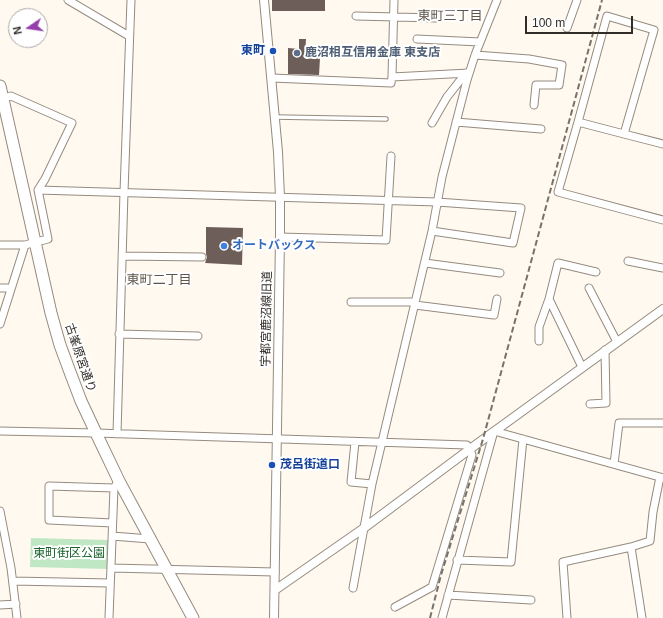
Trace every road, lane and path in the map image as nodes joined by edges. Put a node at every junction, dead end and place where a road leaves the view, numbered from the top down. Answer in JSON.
{"nodes":[{"id":1,"x":68,"y":0,"type":"edge"},
{"id":2,"x":131,"y":0,"type":"edge"},
{"id":3,"x":264,"y":0,"type":"edge"},
{"id":4,"x":394,"y":0,"type":"edge"},
{"id":5,"x":497,"y":0,"type":"edge"},
{"id":6,"x":577,"y":0,"type":"edge"},
{"id":7,"x":356,"y":16,"type":"dead end"},
{"id":8,"x":393,"y":18,"type":"junction"},
{"id":9,"x":436,"y":18,"type":"dead end"},
{"id":10,"x":567,"y":28,"type":"dead end"},
{"id":11,"x":129,"y":36,"type":"junction"},
{"id":12,"x":417,"y":39,"type":"dead end"},
{"id":13,"x":480,"y":42,"type":"junction"},
{"id":14,"x":475,"y":55,"type":"junction"},
{"id":15,"x":468,"y":73,"type":"junction"},
{"id":16,"x":392,"y":77,"type":"junction"},
{"id":17,"x":272,"y":78,"type":"junction"},
{"id":18,"x":0,"y":86,"type":"edge"},
{"id":19,"x":3,"y":98,"type":"junction"},
{"id":20,"x":534,"y":105,"type":"dead end"},
{"id":21,"x":275,"y":117,"type":"junction"},
{"id":22,"x":386,"y":120,"type":"dead end"},
{"id":23,"x":456,"y":122,"type":"junction"},
{"id":24,"x":578,"y":122,"type":"junction"},
{"id":25,"x":432,"y":123,"type":"dead end"},
{"id":26,"x":540,"y":129,"type":"dead end"},
{"id":27,"x":624,"y":134,"type":"junction"},
{"id":28,"x":663,"y":144,"type":"edge"},
{"id":29,"x":391,"y":156,"type":"dead end"},
{"id":30,"x":38,"y":190,"type":"junction"},
{"id":31,"x":124,"y":192,"type":"junction"},
{"id":32,"x":280,"y":197,"type":"junction"},
{"id":33,"x":389,"y":201,"type":"junction"},
{"id":34,"x":437,"y":202,"type":"junction"},
{"id":35,"x":663,"y":220,"type":"edge"},
{"id":36,"x":432,"y":231,"type":"junction"},
{"id":37,"x":280,"y":237,"type":"junction"},
{"id":38,"x":30,"y":243,"type":"junction"},
{"id":39,"x":0,"y":245,"type":"edge"},
{"id":40,"x":122,"y":256,"type":"junction"},
{"id":41,"x":202,"y":258,"type":"dead end"},
{"id":42,"x":628,"y":261,"type":"dead end"},
{"id":43,"x":425,"y":263,"type":"junction"},
{"id":44,"x":663,"y":268,"type":"edge"},
{"id":45,"x":596,"y":272,"type":"dead end"},
{"id":46,"x":500,"y":273,"type":"dead end"},
{"id":47,"x":0,"y":288,"type":"edge"},
{"id":48,"x":11,"y":288,"type":"junction"},
{"id":49,"x":589,"y":288,"type":"dead end"},
{"id":50,"x":497,"y":299,"type":"dead end"},
{"id":51,"x":548,"y":299,"type":"junction"},
{"id":52,"x":351,"y":302,"type":"dead end"},
{"id":53,"x":415,"y":304,"type":"junction"},
{"id":54,"x":663,"y":308,"type":"edge"},
{"id":55,"x":0,"y":324,"type":"edge"},
{"id":56,"x":120,"y":334,"type":"junction"},
{"id":57,"x":198,"y":336,"type":"dead end"},
{"id":58,"x":539,"y":340,"type":"dead end"},
{"id":59,"x":617,"y":342,"type":"junction"},
{"id":60,"x":605,"y":350,"type":"junction"},
{"id":61,"x":582,"y":367,"type":"junction"},
{"id":62,"x":590,"y":404,"type":"dead end"},
{"id":63,"x":663,"y":422,"type":"edge"},
{"id":64,"x":0,"y":431,"type":"edge"},
{"id":65,"x":494,"y":432,"type":"junction"},
{"id":66,"x":96,"y":433,"type":"junction"},
{"id":67,"x":117,"y":434,"type":"junction"},
{"id":68,"x":277,"y":439,"type":"junction"},
{"id":69,"x":523,"y":439,"type":"junction"},
{"id":70,"x":355,"y":442,"type":"junction"},
{"id":71,"x":382,"y":442,"type":"junction"},
{"id":72,"x":470,"y":449,"type":"junction"},
{"id":73,"x":614,"y":464,"type":"junction"},
{"id":74,"x":661,"y":477,"type":"edge"},
{"id":75,"x":116,"y":484,"type":"junction"},
{"id":76,"x":372,"y":484,"type":"junction"},
{"id":77,"x":0,"y":511,"type":"edge"},
{"id":78,"x":112,"y":522,"type":"junction"},
{"id":79,"x":364,"y":528,"type":"junction"},
{"id":80,"x":112,"y":536,"type":"junction"},
{"id":81,"x":150,"y":538,"type":"junction"},
{"id":82,"x":631,"y":547,"type":"junction"},
{"id":83,"x":457,"y":560,"type":"junction"},
{"id":84,"x":111,"y":568,"type":"junction"},
{"id":85,"x":167,"y":569,"type":"junction"},
{"id":86,"x":275,"y":572,"type":"junction"},
{"id":87,"x":13,"y":581,"type":"junction"},
{"id":88,"x":110,"y":583,"type":"junction"},
{"id":89,"x":353,"y":588,"type":"dead end"},
{"id":90,"x":275,"y":590,"type":"junction"},
{"id":91,"x":448,"y":596,"type":"junction"},
{"id":92,"x":531,"y":600,"type":"dead end"},
{"id":93,"x":16,"y":604,"type":"junction"},
{"id":94,"x":0,"y":605,"type":"edge"},
{"id":95,"x":395,"y":607,"type":"dead end"},
{"id":96,"x":17,"y":618,"type":"edge"},
{"id":97,"x":109,"y":618,"type":"edge"},
{"id":98,"x":193,"y":618,"type":"edge"},
{"id":99,"x":274,"y":618,"type":"edge"},
{"id":100,"x":442,"y":618,"type":"edge"},
{"id":101,"x":567,"y":618,"type":"edge"},
{"id":102,"x":642,"y":618,"type":"edge"}],
"edges":[{"from":1,"to":11,"type":"street"},
{"from":2,"to":11,"type":"street"},
{"from":3,"to":17,"type":"street","name":"宇都宮鹿沼線旧道"},
{"from":4,"to":8,"type":"street"},
{"from":5,"to":13,"type":"street"},
{"from":6,"to":10,"type":"street"},
{"from":7,"to":8,"type":"street"},
{"from":8,"to":9,"type":"street"},
{"from":8,"to":16,"type":"street"},
{"from":11,"to":31,"type":"street"},
{"from":12,"to":13,"type":"street"},
{"from":13,"to":14,"type":"street"},
{"from":14,"to":15,"type":"street"},
{"from":14,"to":20,"type":"street"},
{"from":15,"to":16,"type":"street"},
{"from":15,"to":23,"type":"street"},
{"from":15,"to":25,"type":"street"},
{"from":16,"to":17,"type":"street"},
{"from":17,"to":21,"type":"street","name":"宇都宮鹿沼線旧道"},
{"from":18,"to":19,"type":"main road","name":"古峯原宮通り"},
{"from":19,"to":30,"type":"street"},
{"from":19,"to":38,"type":"main road","name":"古峯原宮通り"},
{"from":21,"to":22,"type":"lane"},
{"from":21,"to":32,"type":"street","name":"宇都宮鹿沼線旧道"},
{"from":23,"to":26,"type":"street"},
{"from":23,"to":34,"type":"street"},
{"from":24,"to":27,"type":"street"},
{"from":24,"to":27,"type":"street"},
{"from":24,"to":35,"type":"street"},
{"from":27,"to":28,"type":"street"},
{"from":29,"to":33,"type":"street"},
{"from":30,"to":31,"type":"street"},
{"from":30,"to":38,"type":"street"},
{"from":31,"to":32,"type":"street"},
{"from":31,"to":40,"type":"street"},
{"from":32,"to":33,"type":"street"},
{"from":32,"to":37,"type":"street","name":"宇都宮鹿沼線旧道"},
{"from":33,"to":34,"type":"street"},
{"from":33,"to":37,"type":"street"},
{"from":34,"to":36,"type":"street"},
{"from":34,"to":36,"type":"street"},
{"from":36,"to":43,"type":"street"},
{"from":37,"to":68,"type":"street","name":"宇都宮鹿沼線旧道"},
{"from":38,"to":39,"type":"street"},
{"from":38,"to":48,"type":"street"},
{"from":38,"to":66,"type":"main road","name":"古峯原宮通り"},
{"from":40,"to":41,"type":"street"},
{"from":40,"to":56,"type":"street"},
{"from":42,"to":44,"type":"street"},
{"from":43,"to":46,"type":"street"},
{"from":43,"to":53,"type":"street"},
{"from":45,"to":51,"type":"street"},
{"from":47,"to":48,"type":"street"},
{"from":48,"to":55,"type":"street"},
{"from":49,"to":59,"type":"street"},
{"from":50,"to":53,"type":"street"},
{"from":51,"to":58,"type":"street"},
{"from":51,"to":61,"type":"street"},
{"from":52,"to":53,"type":"street"},
{"from":53,"to":71,"type":"street"},
{"from":54,"to":59,"type":"street"},
{"from":56,"to":57,"type":"street"},
{"from":56,"to":67,"type":"street"},
{"from":59,"to":60,"type":"street"},
{"from":60,"to":61,"type":"street"},
{"from":60,"to":62,"type":"street"},
{"from":61,"to":65,"type":"street"},
{"from":63,"to":73,"type":"street"},
{"from":64,"to":66,"type":"street"},
{"from":65,"to":69,"type":"street"},
{"from":65,"to":72,"type":"street"},
{"from":65,"to":83,"type":"street"},
{"from":66,"to":67,"type":"street"},
{"from":66,"to":75,"type":"main road","name":"古峯原宮通り"},
{"from":67,"to":68,"type":"street"},
{"from":68,"to":70,"type":"street"},
{"from":68,"to":86,"type":"street","name":"宇都宮鹿沼線旧道"},
{"from":69,"to":73,"type":"street"},
{"from":69,"to":83,"type":"street"},
{"from":70,"to":71,"type":"street"},
{"from":70,"to":76,"type":"street"},
{"from":71,"to":72,"type":"street"},
{"from":71,"to":76,"type":"street"},
{"from":72,"to":79,"type":"street"},
{"from":72,"to":95,"type":"street"},
{"from":73,"to":74,"type":"street"},
{"from":74,"to":82,"type":"street"},
{"from":75,"to":78,"type":"street"},
{"from":75,"to":78,"type":"street"},
{"from":75,"to":81,"type":"main road","name":"古峯原宮通り"},
{"from":76,"to":79,"type":"street"},
{"from":77,"to":87,"type":"street"},
{"from":78,"to":80,"type":"street"},
{"from":79,"to":89,"type":"street"},
{"from":79,"to":90,"type":"street"},
{"from":80,"to":81,"type":"street"},
{"from":80,"to":84,"type":"street"},
{"from":81,"to":85,"type":"main road","name":"古峯原宮通り"},
{"from":82,"to":101,"type":"street"},
{"from":82,"to":102,"type":"street"},
{"from":83,"to":91,"type":"street"},
{"from":84,"to":85,"type":"street"},
{"from":84,"to":88,"type":"street"},
{"from":85,"to":86,"type":"street"},
{"from":85,"to":98,"type":"main road","name":"古峯原宮通り"},
{"from":86,"to":90,"type":"street","name":"宇都宮鹿沼線旧道"},
{"from":87,"to":88,"type":"street"},
{"from":87,"to":93,"type":"street"},
{"from":88,"to":97,"type":"street"},
{"from":90,"to":99,"type":"street","name":"宇都宮鹿沼線旧道"},
{"from":91,"to":92,"type":"street"},
{"from":91,"to":100,"type":"street"},
{"from":93,"to":94,"type":"street"},
{"from":93,"to":96,"type":"street"}]}
